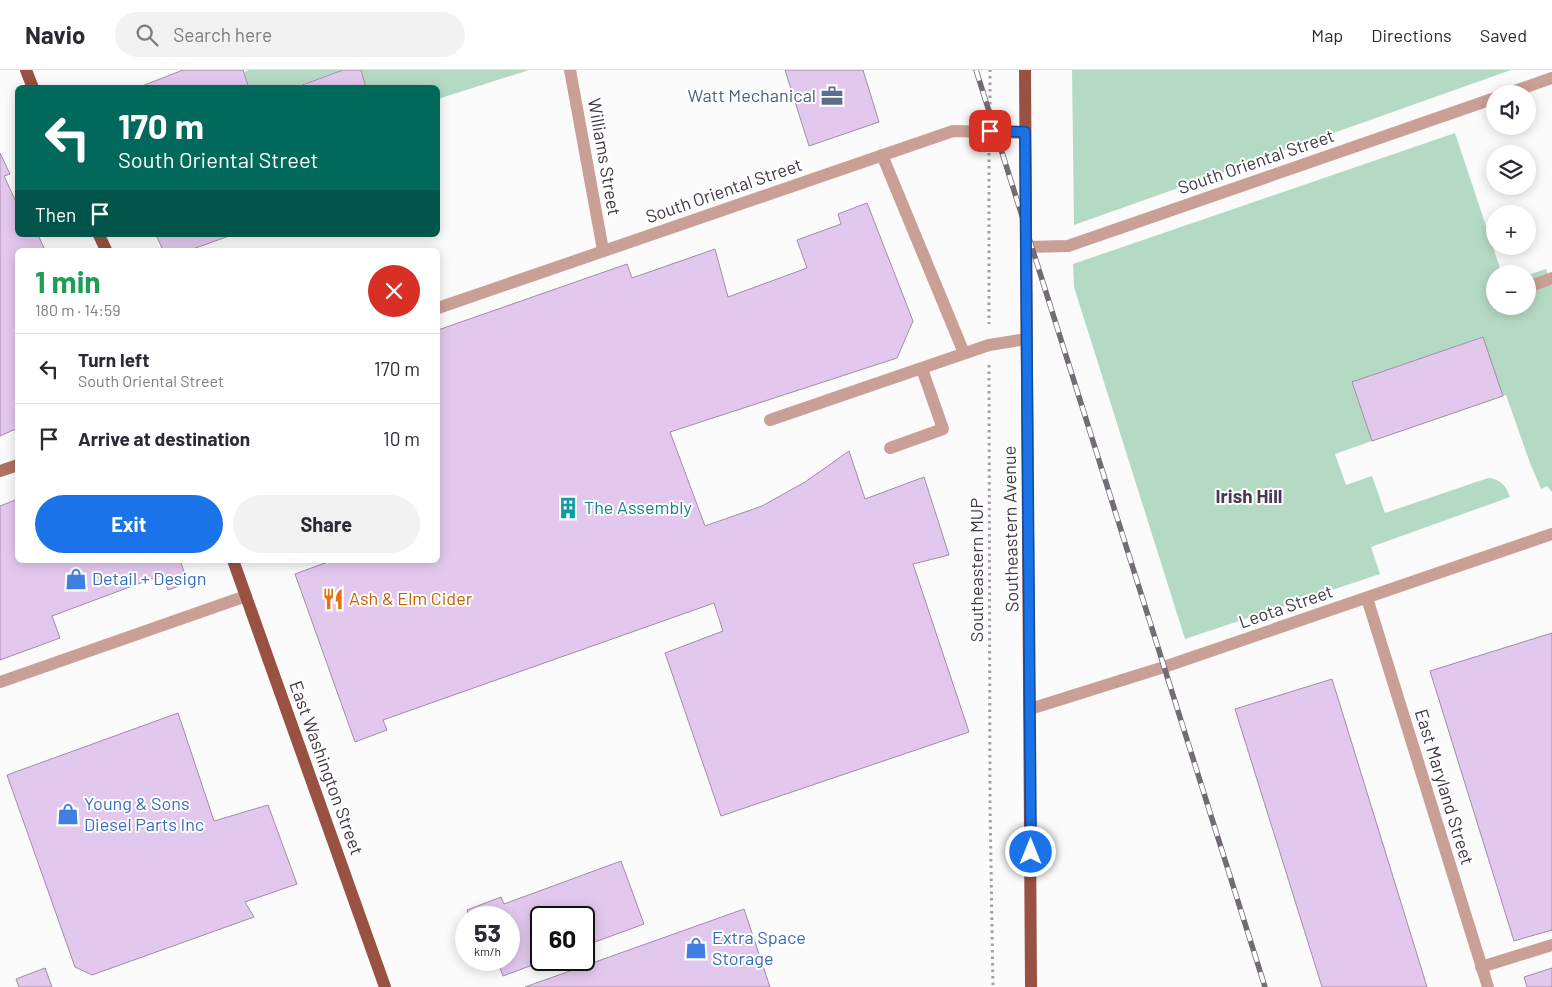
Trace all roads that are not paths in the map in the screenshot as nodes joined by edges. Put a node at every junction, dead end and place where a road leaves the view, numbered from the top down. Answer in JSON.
{"nodes":[{"id":1,"x":26,"y":70,"type":"edge"},
{"id":2,"x":570,"y":70,"type":"edge"},
{"id":3,"x":1025,"y":70,"type":"edge"},
{"id":4,"x":1552,"y":78,"type":"edge"},
{"id":5,"x":33,"y":85,"type":"edge"},
{"id":6,"x":1532,"y":85,"type":"edge"},
{"id":7,"x":1486,"y":101,"type":"edge"},
{"id":8,"x":1025,"y":132,"type":"junction"},
{"id":9,"x":882,"y":155,"type":"junction"},
{"id":10,"x":1026,"y":247,"type":"junction"},
{"id":11,"x":603,"y":250,"type":"junction"},
{"id":12,"x":1552,"y":278,"type":"edge"},
{"id":13,"x":1536,"y":284,"type":"edge"},
{"id":14,"x":440,"y":307,"type":"edge"},
{"id":15,"x":1026,"y":339,"type":"junction"},
{"id":16,"x":964,"y":354,"type":"junction"},
{"id":17,"x":922,"y":369,"type":"junction"},
{"id":18,"x":770,"y":420,"type":"dead end"},
{"id":19,"x":890,"y":448,"type":"dead end"},
{"id":20,"x":15,"y":466,"type":"edge"},
{"id":21,"x":0,"y":471,"type":"edge"},
{"id":22,"x":1552,"y":534,"type":"edge"},
{"id":23,"x":234,"y":563,"type":"edge"},
{"id":24,"x":246,"y":596,"type":"junction"},
{"id":25,"x":1367,"y":598,"type":"junction"},
{"id":26,"x":0,"y":682,"type":"edge"},
{"id":27,"x":1030,"y":709,"type":"junction"},
{"id":28,"x":1552,"y":945,"type":"edge"},
{"id":29,"x":1482,"y":967,"type":"junction"},
{"id":30,"x":385,"y":987,"type":"edge"},
{"id":31,"x":1031,"y":987,"type":"edge"},
{"id":32,"x":1488,"y":987,"type":"edge"}],
"edges":[{"from":1,"to":5,"type":"main road"},
{"from":2,"to":11,"type":"street","name":"Williams Street"},
{"from":3,"to":8,"type":"main road","name":"Southeastern Avenue"},
{"from":4,"to":6,"type":"street"},
{"from":7,"to":10,"type":"street","name":"South Oriental Street"},
{"from":8,"to":9,"type":"street","name":"South Oriental Street"},
{"from":8,"to":10,"type":"main road","name":"Southeastern Avenue"},
{"from":9,"to":11,"type":"street","name":"South Oriental Street"},
{"from":9,"to":16,"type":"street"},
{"from":10,"to":15,"type":"main road","name":"Southeastern Avenue"},
{"from":11,"to":14,"type":"street","name":"South Oriental Street"},
{"from":12,"to":13,"type":"street"},
{"from":15,"to":16,"type":"street"},
{"from":15,"to":27,"type":"main road","name":"Southeastern Avenue"},
{"from":16,"to":17,"type":"street"},
{"from":17,"to":18,"type":"street"},
{"from":17,"to":19,"type":"street"},
{"from":20,"to":21,"type":"street"},
{"from":22,"to":25,"type":"street","name":"Leota Street"},
{"from":23,"to":24,"type":"main road","name":"East Washington Street"},
{"from":24,"to":26,"type":"street"},
{"from":24,"to":30,"type":"main road","name":"East Washington Street"},
{"from":25,"to":27,"type":"street","name":"Leota Street"},
{"from":25,"to":29,"type":"street","name":"East Maryland Street"},
{"from":27,"to":31,"type":"main road","name":"Southeastern Avenue"},
{"from":28,"to":29,"type":"street"},
{"from":29,"to":32,"type":"street","name":"East Maryland Street"}]}
